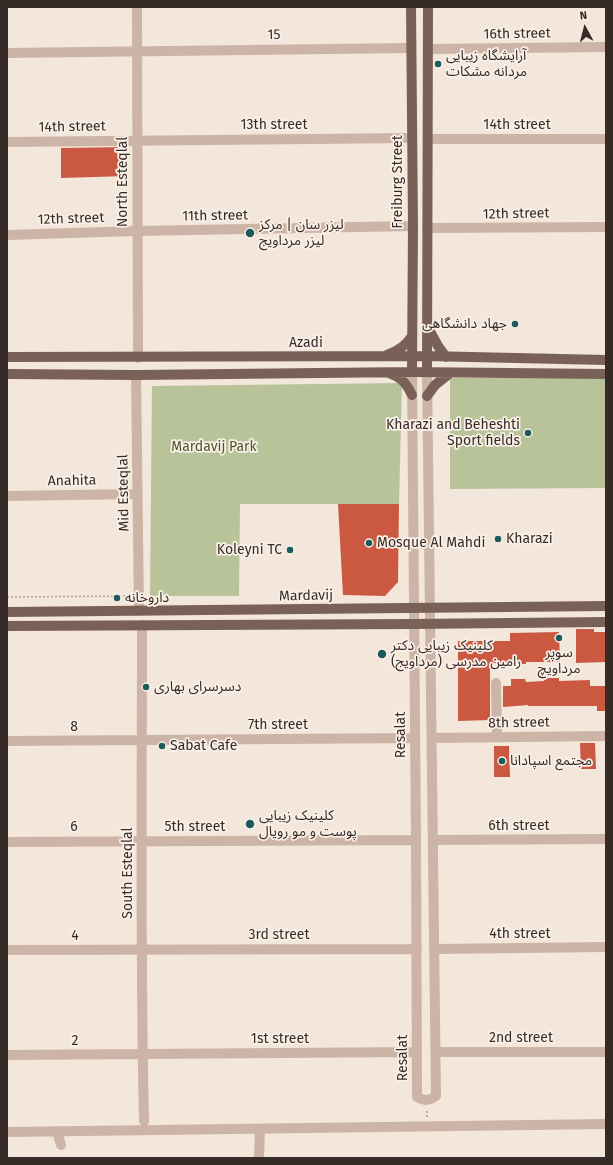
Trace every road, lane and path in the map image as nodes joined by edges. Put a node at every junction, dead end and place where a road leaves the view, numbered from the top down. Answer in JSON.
{"nodes":[{"id":1,"x":137,"y":7,"type":"edge"},
{"id":2,"x":411,"y":7,"type":"edge"},
{"id":3,"x":428,"y":7,"type":"edge"},
{"id":4,"x":606,"y":47,"type":"edge"},
{"id":5,"x":411,"y":48,"type":"junction"},
{"id":6,"x":428,"y":49,"type":"junction"},
{"id":7,"x":137,"y":51,"type":"junction"},
{"id":8,"x":7,"y":53,"type":"edge"},
{"id":9,"x":412,"y":91,"type":"junction"},
{"id":10,"x":428,"y":92,"type":"junction"},
{"id":11,"x":412,"y":138,"type":"junction"},
{"id":12,"x":606,"y":139,"type":"edge"},
{"id":13,"x":428,"y":140,"type":"junction"},
{"id":14,"x":137,"y":141,"type":"junction"},
{"id":15,"x":7,"y":142,"type":"edge"},
{"id":16,"x":413,"y":226,"type":"junction"},
{"id":17,"x":606,"y":227,"type":"edge"},
{"id":18,"x":427,"y":228,"type":"junction"},
{"id":19,"x":137,"y":231,"type":"junction"},
{"id":20,"x":7,"y":235,"type":"edge"},
{"id":21,"x":426,"y":325,"type":"junction"},
{"id":22,"x":412,"y":336,"type":"junction"},
{"id":23,"x":412,"y":356,"type":"junction"},
{"id":24,"x":426,"y":356,"type":"junction"},
{"id":25,"x":7,"y":357,"type":"edge"},
{"id":26,"x":384,"y":357,"type":"junction"},
{"id":27,"x":446,"y":357,"type":"junction"},
{"id":28,"x":138,"y":358,"type":"junction"},
{"id":29,"x":606,"y":360,"type":"edge"},
{"id":30,"x":387,"y":372,"type":"junction"},
{"id":31,"x":412,"y":372,"type":"junction"},
{"id":32,"x":427,"y":372,"type":"junction"},
{"id":33,"x":450,"y":373,"type":"junction"},
{"id":34,"x":7,"y":374,"type":"edge"},
{"id":35,"x":136,"y":374,"type":"junction"},
{"id":36,"x":606,"y":374,"type":"edge"},
{"id":37,"x":412,"y":394,"type":"junction"},
{"id":38,"x":427,"y":396,"type":"junction"},
{"id":39,"x":138,"y":494,"type":"junction"},
{"id":40,"x":7,"y":496,"type":"edge"},
{"id":41,"x":139,"y":596,"type":"junction"},
{"id":42,"x":7,"y":597,"type":"edge"},
{"id":43,"x":606,"y":606,"type":"edge"},
{"id":44,"x":430,"y":608,"type":"junction"},
{"id":45,"x":414,"y":609,"type":"junction"},
{"id":46,"x":140,"y":611,"type":"junction"},
{"id":47,"x":7,"y":612,"type":"edge"},
{"id":48,"x":606,"y":622,"type":"edge"},
{"id":49,"x":415,"y":624,"type":"junction"},
{"id":50,"x":431,"y":624,"type":"junction"},
{"id":51,"x":142,"y":625,"type":"junction"},
{"id":52,"x":7,"y":626,"type":"edge"},
{"id":53,"x":496,"y":683,"type":"dead end"},
{"id":54,"x":606,"y":736,"type":"edge"},
{"id":55,"x":415,"y":738,"type":"junction"},
{"id":56,"x":432,"y":738,"type":"junction"},
{"id":57,"x":497,"y":738,"type":"junction"},
{"id":58,"x":142,"y":740,"type":"junction"},
{"id":59,"x":7,"y":741,"type":"edge"},
{"id":60,"x":606,"y":839,"type":"edge"},
{"id":61,"x":416,"y":840,"type":"junction"},
{"id":62,"x":433,"y":840,"type":"junction"},
{"id":63,"x":141,"y":841,"type":"junction"},
{"id":64,"x":7,"y":842,"type":"edge"},
{"id":65,"x":606,"y":947,"type":"edge"},
{"id":66,"x":417,"y":949,"type":"junction"},
{"id":67,"x":435,"y":949,"type":"junction"},
{"id":68,"x":7,"y":950,"type":"edge"},
{"id":69,"x":142,"y":950,"type":"junction"},
{"id":70,"x":417,"y":1052,"type":"junction"},
{"id":71,"x":436,"y":1052,"type":"junction"},
{"id":72,"x":606,"y":1052,"type":"edge"},
{"id":73,"x":142,"y":1054,"type":"junction"},
{"id":74,"x":7,"y":1055,"type":"edge"},
{"id":75,"x":427,"y":1105,"type":"dead end"},
{"id":76,"x":427,"y":1117,"type":"dead end"},
{"id":77,"x":144,"y":1121,"type":"dead end"},
{"id":78,"x":606,"y":1124,"type":"edge"},
{"id":79,"x":260,"y":1129,"type":"junction"},
{"id":80,"x":57,"y":1131,"type":"junction"},
{"id":81,"x":7,"y":1132,"type":"edge"},
{"id":82,"x":61,"y":1145,"type":"dead end"},
{"id":83,"x":259,"y":1158,"type":"edge"}],
"edges":[{"from":1,"to":7,"type":"street","name":"North Esteqlal"},
{"from":2,"to":5,"type":"main road","name":"Freiburg Street"},
{"from":3,"to":6,"type":"main road","name":"Freiburg Street"},
{"from":4,"to":6,"type":"street","name":"16th street"},
{"from":5,"to":7,"type":"street","name":"15"},
{"from":5,"to":9,"type":"main road","name":"Freiburg Street"},
{"from":6,"to":10,"type":"main road","name":"Freiburg Street"},
{"from":7,"to":8,"type":"street","name":"15"},
{"from":7,"to":14,"type":"street","name":"North Esteqlal"},
{"from":9,"to":10,"type":"main road"},
{"from":9,"to":11,"type":"main road","name":"Freiburg Street"},
{"from":10,"to":13,"type":"main road","name":"Freiburg Street"},
{"from":11,"to":14,"type":"street","name":"13th street"},
{"from":11,"to":16,"type":"main road","name":"Freiburg Street"},
{"from":12,"to":13,"type":"street","name":"14th street"},
{"from":13,"to":18,"type":"main road","name":"Freiburg Street"},
{"from":14,"to":15,"type":"street","name":"14th street"},
{"from":14,"to":19,"type":"street","name":"North Esteqlal"},
{"from":16,"to":19,"type":"street","name":"11th street"},
{"from":16,"to":22,"type":"main road","name":"Freiburg Street"},
{"from":17,"to":18,"type":"street","name":"12th street"},
{"from":18,"to":21,"type":"main road","name":"Freiburg Street"},
{"from":19,"to":20,"type":"street","name":"12th street"},
{"from":19,"to":28,"type":"street","name":"North Esteqlal"},
{"from":21,"to":24,"type":"main road","name":"Freiburg Street"},
{"from":21,"to":27,"type":"main road"},
{"from":22,"to":23,"type":"main road","name":"Freiburg Street"},
{"from":22,"to":26,"type":"main road"},
{"from":23,"to":24,"type":"main road","name":"Azadi"},
{"from":23,"to":26,"type":"main road","name":"Azadi"},
{"from":23,"to":31,"type":"main road","name":"Freiburg Street"},
{"from":24,"to":27,"type":"main road","name":"Azadi"},
{"from":24,"to":32,"type":"main road","name":"Freiburg Street"},
{"from":25,"to":28,"type":"main road","name":"Azadi"},
{"from":26,"to":28,"type":"main road","name":"Azadi"},
{"from":27,"to":29,"type":"main road","name":"Azadi"},
{"from":30,"to":31,"type":"main road"},
{"from":30,"to":35,"type":"main road"},
{"from":30,"to":37,"type":"main road"},
{"from":31,"to":32,"type":"main road"},
{"from":31,"to":37,"type":"street","name":"Resalat"},
{"from":32,"to":33,"type":"main road"},
{"from":32,"to":38,"type":"street"},
{"from":33,"to":36,"type":"main road"},
{"from":33,"to":38,"type":"main road"},
{"from":34,"to":35,"type":"main road"},
{"from":35,"to":39,"type":"street","name":"Mid Esteqlal"},
{"from":37,"to":45,"type":"street","name":"Resalat"},
{"from":38,"to":44,"type":"street"},
{"from":39,"to":40,"type":"street","name":"Anahita"},
{"from":39,"to":41,"type":"street","name":"Mid Esteqlal"},
{"from":41,"to":42,"type":"path"},
{"from":41,"to":46,"type":"street","name":"Mid Esteqlal"},
{"from":43,"to":44,"type":"main road","name":"Mardavij"},
{"from":44,"to":45,"type":"main road","name":"Mardavij"},
{"from":44,"to":50,"type":"street"},
{"from":45,"to":46,"type":"main road","name":"Mardavij"},
{"from":45,"to":49,"type":"street","name":"Resalat"},
{"from":46,"to":47,"type":"main road","name":"Mardavij"},
{"from":48,"to":50,"type":"main road","name":"Mardavij"},
{"from":49,"to":50,"type":"main road","name":"Mardavij"},
{"from":49,"to":51,"type":"main road","name":"Mardavij"},
{"from":49,"to":55,"type":"street","name":"Resalat"},
{"from":50,"to":56,"type":"street"},
{"from":51,"to":52,"type":"main road","name":"Mardavij"},
{"from":51,"to":58,"type":"street","name":"South Esteqlal"},
{"from":53,"to":57,"type":"street"},
{"from":54,"to":57,"type":"street","name":"8th street"},
{"from":55,"to":58,"type":"street","name":"7th street"},
{"from":55,"to":61,"type":"street","name":"Resalat"},
{"from":56,"to":57,"type":"street","name":"8th street"},
{"from":56,"to":62,"type":"street"},
{"from":58,"to":59,"type":"street","name":"8"},
{"from":58,"to":63,"type":"street","name":"South Esteqlal"},
{"from":60,"to":62,"type":"street","name":"6th street"},
{"from":61,"to":63,"type":"street","name":"5th street"},
{"from":61,"to":66,"type":"street","name":"Resalat"},
{"from":62,"to":67,"type":"street"},
{"from":63,"to":64,"type":"street","name":"6"},
{"from":63,"to":69,"type":"street","name":"South Esteqlal"},
{"from":65,"to":67,"type":"street","name":"4th street"},
{"from":66,"to":69,"type":"street","name":"3rd street"},
{"from":66,"to":70,"type":"street","name":"Resalat"},
{"from":67,"to":71,"type":"street"},
{"from":68,"to":69,"type":"street","name":"4"},
{"from":69,"to":73,"type":"street","name":"South Esteqlal"},
{"from":70,"to":71,"type":"street","name":"Resalat"},
{"from":70,"to":73,"type":"street","name":"1st street"},
{"from":71,"to":72,"type":"street","name":"2nd street"},
{"from":73,"to":74,"type":"street","name":"2"},
{"from":73,"to":77,"type":"street","name":"South Esteqlal"},
{"from":75,"to":76,"type":"path"},
{"from":78,"to":79,"type":"street"},
{"from":79,"to":80,"type":"street"},
{"from":79,"to":83,"type":"street"},
{"from":80,"to":81,"type":"street"},
{"from":80,"to":82,"type":"street"}]}
